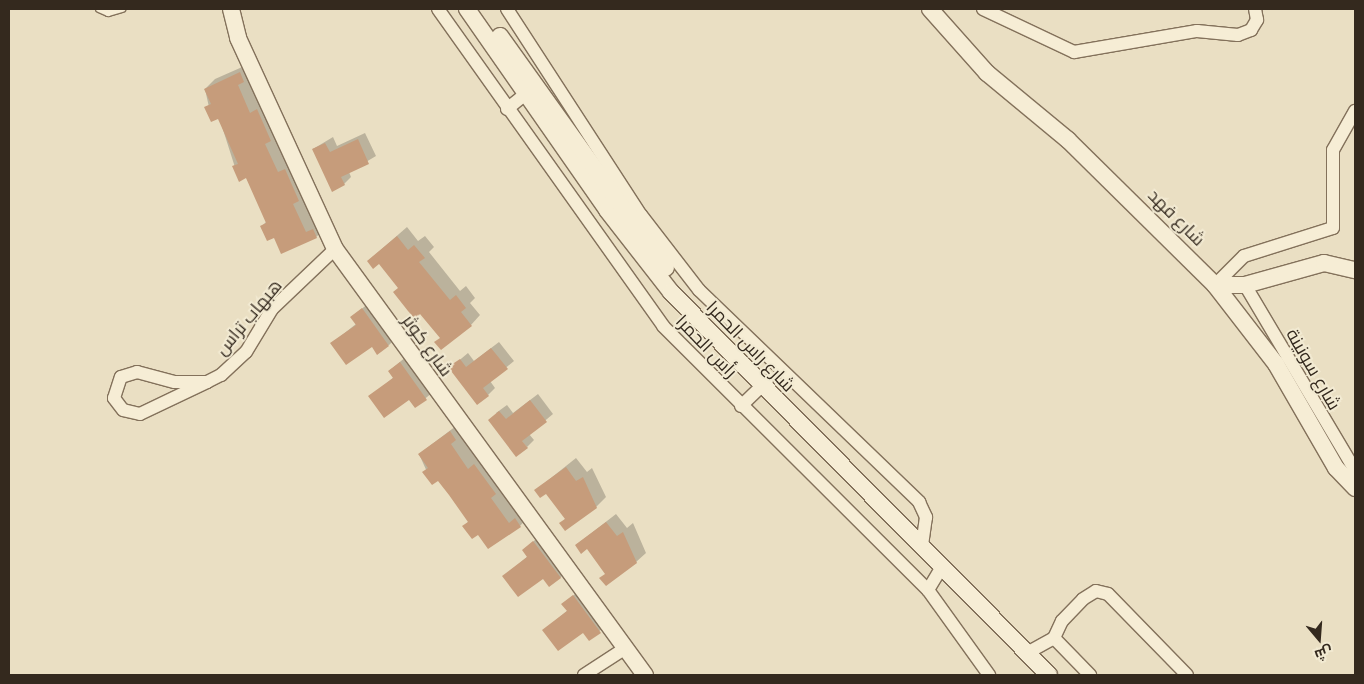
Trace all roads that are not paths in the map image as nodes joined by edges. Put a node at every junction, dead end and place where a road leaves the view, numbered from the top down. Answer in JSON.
{"nodes":[{"id":1,"x":99,"y":9,"type":"edge"},
{"id":2,"x":122,"y":9,"type":"edge"},
{"id":3,"x":231,"y":9,"type":"edge"},
{"id":4,"x":438,"y":9,"type":"edge"},
{"id":5,"x":472,"y":9,"type":"edge"},
{"id":6,"x":507,"y":9,"type":"edge"},
{"id":7,"x":930,"y":9,"type":"edge"},
{"id":8,"x":983,"y":9,"type":"edge"},
{"id":9,"x":1255,"y":9,"type":"edge"},
{"id":10,"x":531,"y":90,"type":"junction"},
{"id":11,"x":507,"y":109,"type":"junction"},
{"id":12,"x":1355,"y":111,"type":"edge"},
{"id":13,"x":334,"y":249,"type":"junction"},
{"id":14,"x":1355,"y":270,"type":"edge"},
{"id":15,"x":1215,"y":285,"type":"junction"},
{"id":16,"x":1245,"y":285,"type":"junction"},
{"id":17,"x":690,"y":297,"type":"junction"},
{"id":18,"x":207,"y":382,"type":"junction"},
{"id":19,"x":764,"y":384,"type":"junction"},
{"id":20,"x":742,"y":406,"type":"junction"},
{"id":21,"x":1355,"y":470,"type":"edge"},
{"id":22,"x":1355,"y":488,"type":"edge"},
{"id":23,"x":923,"y":542,"type":"junction"},
{"id":24,"x":944,"y":563,"type":"junction"},
{"id":25,"x":928,"y":590,"type":"junction"},
{"id":26,"x":1054,"y":638,"type":"junction"},
{"id":27,"x":624,"y":649,"type":"junction"},
{"id":28,"x":1030,"y":651,"type":"junction"},
{"id":29,"x":584,"y":675,"type":"edge"},
{"id":30,"x":645,"y":675,"type":"edge"},
{"id":31,"x":988,"y":675,"type":"edge"},
{"id":32,"x":1049,"y":675,"type":"edge"},
{"id":33,"x":1061,"y":675,"type":"edge"},
{"id":34,"x":1090,"y":675,"type":"edge"},
{"id":35,"x":1187,"y":675,"type":"edge"}],
"edges":[{"from":1,"to":2,"type":"lane"},
{"from":3,"to":13,"type":"street","name":"شارع كوثر"},
{"from":4,"to":11,"type":"street","name":"رأس الحمرا"},
{"from":5,"to":10,"type":"street","name":"شارع راس الحمرا"},
{"from":6,"to":17,"type":"street","name":"رأس الحمرا"},
{"from":7,"to":15,"type":"street","name":"شارع فهد"},
{"from":8,"to":9,"type":"street"},
{"from":10,"to":11,"type":"street"},
{"from":10,"to":17,"type":"street","name":"شارع راس الحمرا"},
{"from":11,"to":20,"type":"street","name":"رأس الحمرا"},
{"from":12,"to":15,"type":"street"},
{"from":13,"to":18,"type":"street","name":"هبهاب تراس"},
{"from":13,"to":27,"type":"street","name":"شارع كوثر"},
{"from":14,"to":16,"type":"street"},
{"from":15,"to":16,"type":"street"},
{"from":15,"to":22,"type":"street","name":"شارع فهد"},
{"from":16,"to":21,"type":"street","name":"شارع سونينة"},
{"from":17,"to":19,"type":"street","name":"شارع راس الحمرا"},
{"from":17,"to":23,"type":"street","name":"رأس الحمرا"},
{"from":18,"to":18,"type":"street","name":"هبهاب تراس"},
{"from":19,"to":20,"type":"street"},
{"from":19,"to":23,"type":"street","name":"شارع راس الحمرا"},
{"from":20,"to":25,"type":"street","name":"رأس الحمرا"},
{"from":23,"to":24,"type":"street","name":"شارع راس الحمرا"},
{"from":24,"to":25,"type":"street"},
{"from":24,"to":28,"type":"street","name":"شارع راس الحمرا"},
{"from":25,"to":31,"type":"street","name":"رأس الحمرا"},
{"from":26,"to":28,"type":"street"},
{"from":26,"to":34,"type":"street"},
{"from":26,"to":35,"type":"street"},
{"from":27,"to":29,"type":"street"},
{"from":27,"to":30,"type":"street","name":"شارع كوثر"},
{"from":28,"to":32,"type":"street","name":"شارع راس الحمرا"},
{"from":28,"to":33,"type":"street","name":"شارع راس الحمرا"}]}
